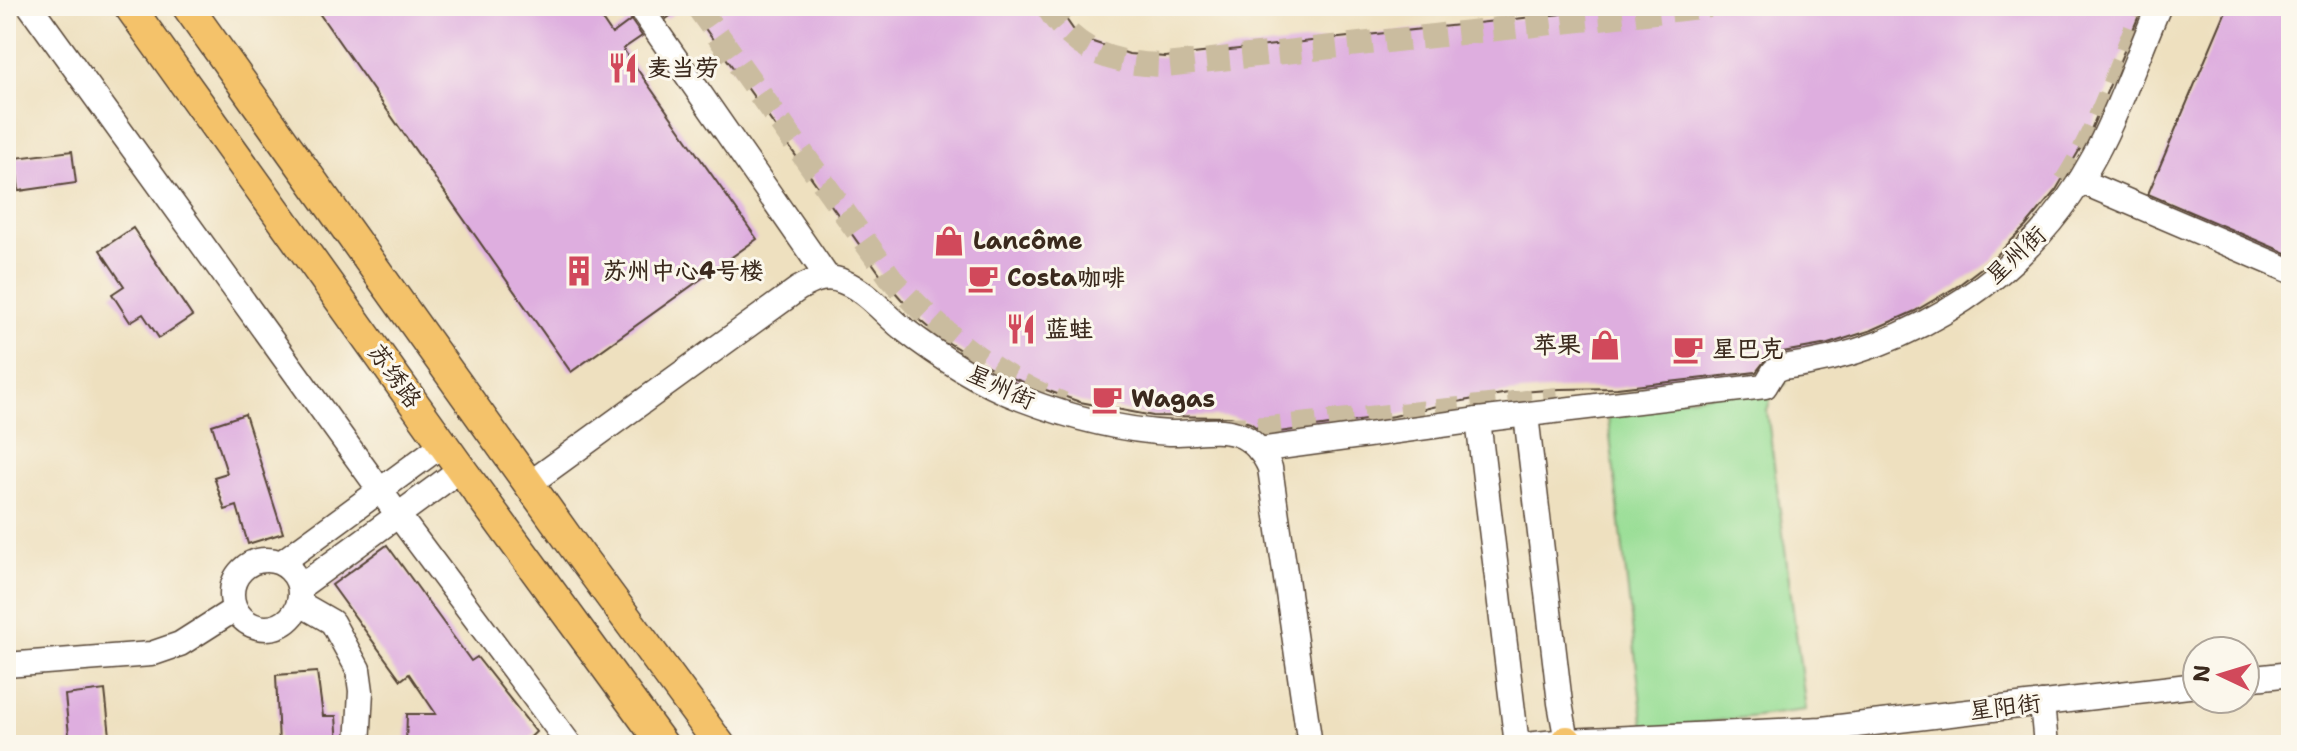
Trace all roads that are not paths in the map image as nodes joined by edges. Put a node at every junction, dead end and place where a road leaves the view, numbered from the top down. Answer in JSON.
{"nodes":[{"id":1,"x":30,"y":6,"type":"edge"},
{"id":2,"x":129,"y":6,"type":"edge"},
{"id":3,"x":187,"y":6,"type":"edge"},
{"id":4,"x":639,"y":6,"type":"edge"},
{"id":5,"x":2159,"y":6,"type":"edge"},
{"id":6,"x":2080,"y":181,"type":"junction"},
{"id":7,"x":2291,"y":271,"type":"edge"},
{"id":8,"x":828,"y":278,"type":"junction"},
{"id":9,"x":1526,"y":415,"type":"junction"},
{"id":10,"x":1478,"y":420,"type":"junction"},
{"id":11,"x":443,"y":444,"type":"junction"},
{"id":12,"x":1259,"y":450,"type":"junction"},
{"id":13,"x":461,"y":469,"type":"junction"},
{"id":14,"x":529,"y":484,"type":"junction"},
{"id":15,"x":380,"y":490,"type":"junction"},
{"id":16,"x":398,"y":515,"type":"junction"},
{"id":17,"x":281,"y":563,"type":"junction"},
{"id":18,"x":299,"y":595,"type":"junction"},
{"id":19,"x":235,"y":609,"type":"junction"},
{"id":20,"x":6,"y":665,"type":"edge"},
{"id":21,"x":2291,"y":674,"type":"edge"},
{"id":22,"x":2261,"y":677,"type":"edge"},
{"id":23,"x":2181,"y":687,"type":"edge"},
{"id":24,"x":2042,"y":703,"type":"junction"},
{"id":25,"x":1567,"y":743,"type":"edge"},
{"id":26,"x":358,"y":745,"type":"edge"},
{"id":27,"x":570,"y":745,"type":"edge"},
{"id":28,"x":663,"y":745,"type":"edge"},
{"id":29,"x":720,"y":745,"type":"edge"},
{"id":30,"x":1310,"y":745,"type":"edge"},
{"id":31,"x":1517,"y":745,"type":"edge"},
{"id":32,"x":1525,"y":745,"type":"edge"},
{"id":33,"x":2046,"y":745,"type":"edge"}],
"edges":[{"from":1,"to":15,"type":"street"},
{"from":2,"to":11,"type":"main road","name":"苏绣路"},
{"from":3,"to":14,"type":"main road","name":"苏绣路"},
{"from":4,"to":8,"type":"street"},
{"from":5,"to":6,"type":"street","name":"星州街"},
{"from":6,"to":7,"type":"street"},
{"from":6,"to":9,"type":"street","name":"星州街"},
{"from":8,"to":12,"type":"street","name":"星州街"},
{"from":8,"to":14,"type":"street"},
{"from":9,"to":10,"type":"street"},
{"from":9,"to":25,"type":"street"},
{"from":10,"to":12,"type":"street"},
{"from":10,"to":31,"type":"street"},
{"from":11,"to":13,"type":"main road","name":"苏绣路"},
{"from":11,"to":15,"type":"street"},
{"from":12,"to":30,"type":"street"},
{"from":13,"to":16,"type":"street"},
{"from":13,"to":28,"type":"main road","name":"苏绣路"},
{"from":14,"to":29,"type":"main road","name":"苏绣路"},
{"from":15,"to":16,"type":"street"},
{"from":15,"to":17,"type":"street"},
{"from":16,"to":18,"type":"street"},
{"from":16,"to":27,"type":"street"},
{"from":17,"to":18,"type":"street"},
{"from":17,"to":19,"type":"street"},
{"from":18,"to":19,"type":"street"},
{"from":18,"to":26,"type":"street"},
{"from":19,"to":20,"type":"street"},
{"from":21,"to":22,"type":"street"},
{"from":23,"to":24,"type":"street","name":"星阳街"},
{"from":24,"to":25,"type":"street","name":"星阳街"},
{"from":24,"to":33,"type":"street"},
{"from":25,"to":32,"type":"street","name":"星阳街"}]}
